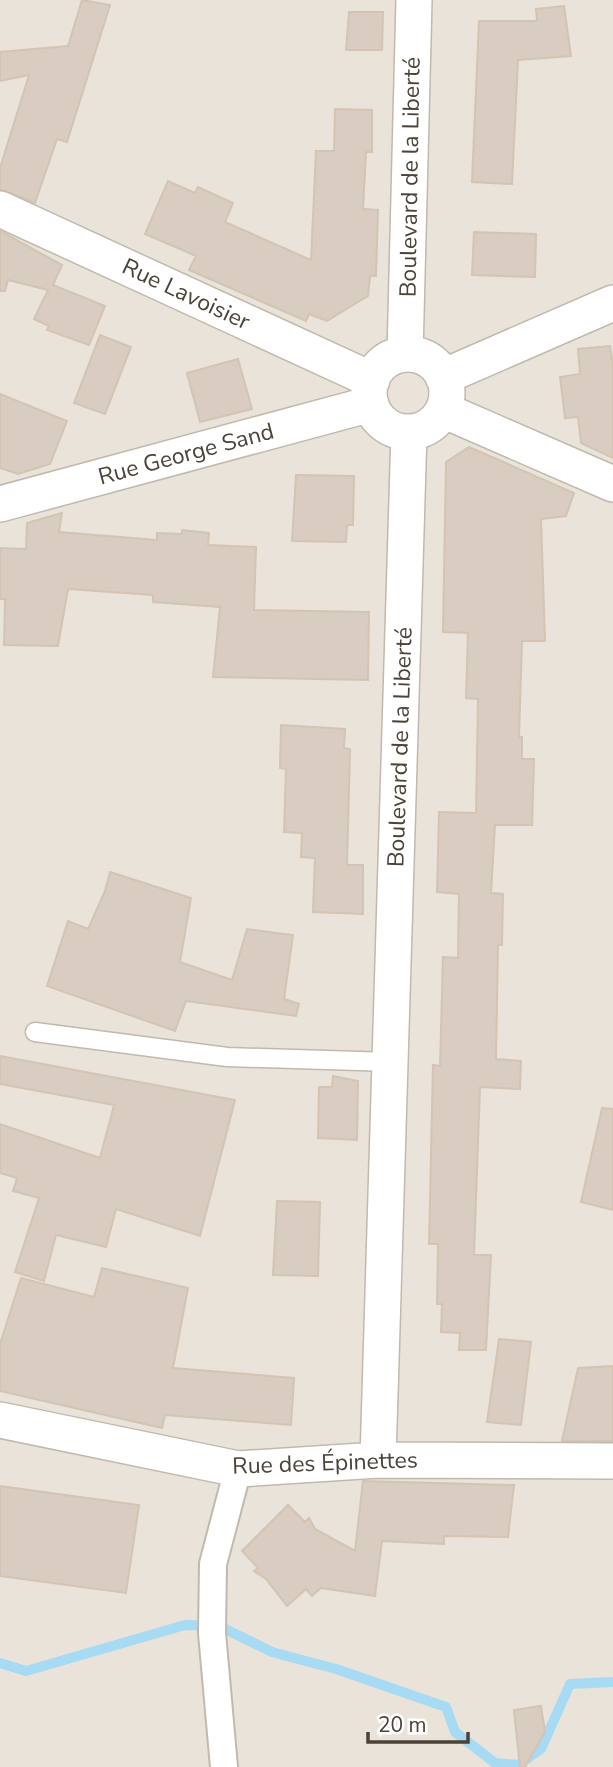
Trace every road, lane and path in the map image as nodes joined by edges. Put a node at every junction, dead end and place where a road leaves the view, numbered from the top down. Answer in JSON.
{"nodes":[{"id":1,"x":414,"y":0,"type":"edge"},
{"id":2,"x":0,"y":209,"type":"edge"},
{"id":3,"x":613,"y":303,"type":"edge"},
{"id":4,"x":405,"y":354,"type":"junction"},
{"id":5,"x":371,"y":392,"type":"junction"},
{"id":6,"x":443,"y":393,"type":"junction"},
{"id":7,"x":409,"y":432,"type":"junction"},
{"id":8,"x":613,"y":484,"type":"edge"},
{"id":9,"x":0,"y":504,"type":"edge"},
{"id":10,"x":35,"y":1032,"type":"dead end"},
{"id":11,"x":391,"y":1062,"type":"junction"},
{"id":12,"x":0,"y":1420,"type":"edge"},
{"id":13,"x":377,"y":1460,"type":"junction"},
{"id":14,"x":613,"y":1461,"type":"edge"},
{"id":15,"x":238,"y":1469,"type":"junction"},
{"id":16,"x":223,"y":1767,"type":"edge"}],
"edges":[{"from":1,"to":4,"type":"street","name":"Boulevard de la Liberté"},
{"from":2,"to":5,"type":"street","name":"Rue Lavoisier"},
{"from":3,"to":6,"type":"street"},
{"from":4,"to":5,"type":"street"},
{"from":4,"to":6,"type":"street"},
{"from":5,"to":7,"type":"street"},
{"from":5,"to":9,"type":"street","name":"Rue George Sand"},
{"from":6,"to":7,"type":"street"},
{"from":6,"to":8,"type":"street"},
{"from":7,"to":11,"type":"street","name":"Boulevard de la Liberté"},
{"from":10,"to":11,"type":"lane"},
{"from":11,"to":13,"type":"street","name":"Boulevard de la Liberté"},
{"from":12,"to":15,"type":"street","name":"Rue des Épinettes"},
{"from":13,"to":14,"type":"street","name":"Rue des Épinettes"},
{"from":13,"to":15,"type":"street","name":"Rue des Épinettes"},
{"from":15,"to":16,"type":"street"}]}
